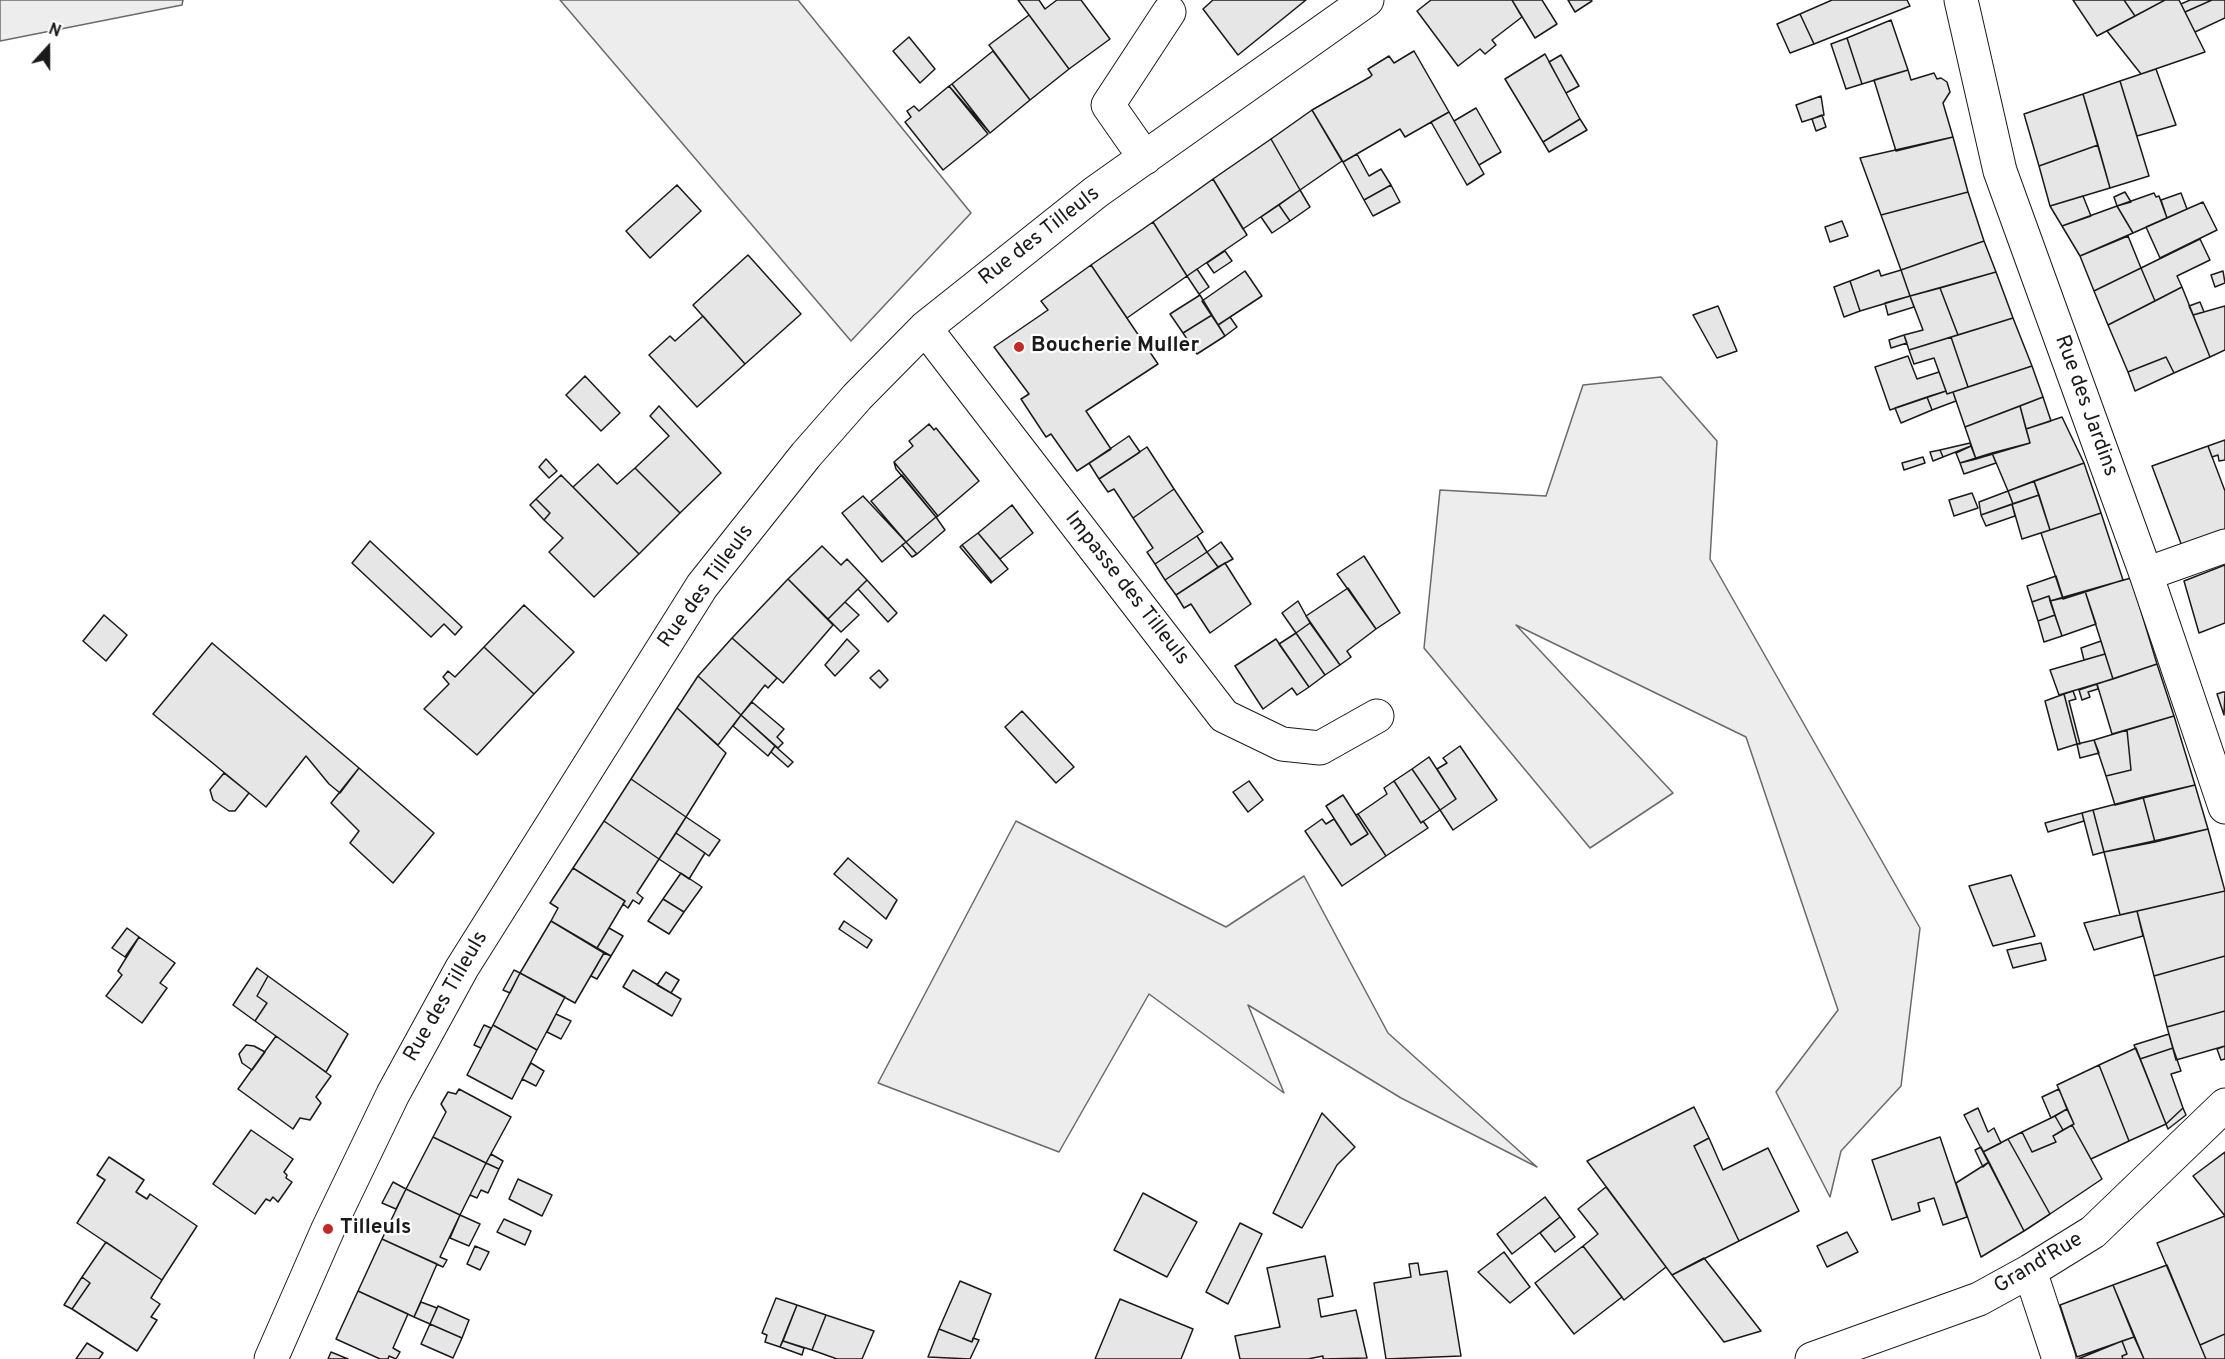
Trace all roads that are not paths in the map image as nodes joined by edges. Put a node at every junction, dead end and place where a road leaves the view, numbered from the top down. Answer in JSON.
{"nodes":[{"id":1,"x":1366,"y":0,"type":"edge"},
{"id":2,"x":1961,"y":0,"type":"edge"},
{"id":3,"x":1169,"y":12,"type":"dead end"},
{"id":4,"x":1144,"y":158,"type":"junction"},
{"id":5,"x":925,"y":328,"type":"junction"},
{"id":6,"x":2225,"y":546,"type":"edge"},
{"id":7,"x":2146,"y":574,"type":"junction"},
{"id":8,"x":1377,"y":716,"type":"dead end"},
{"id":9,"x":2219,"y":770,"type":"edge"},
{"id":10,"x":2225,"y":807,"type":"edge"},
{"id":11,"x":2225,"y":1105,"type":"edge"},
{"id":12,"x":2030,"y":1271,"type":"junction"},
{"id":13,"x":271,"y":1359,"type":"edge"},
{"id":14,"x":1812,"y":1359,"type":"edge"},
{"id":15,"x":2060,"y":1359,"type":"edge"}],
"edges":[{"from":1,"to":4,"type":"street","name":"Rue des Tilleuls"},
{"from":2,"to":7,"type":"street","name":"Rue des Jardins"},
{"from":3,"to":4,"type":"street"},
{"from":4,"to":5,"type":"street","name":"Rue des Tilleuls"},
{"from":5,"to":8,"type":"street","name":"Impasse des Tilleuls"},
{"from":5,"to":13,"type":"street","name":"Rue des Tilleuls"},
{"from":6,"to":7,"type":"street"},
{"from":7,"to":9,"type":"street","name":"Rue des Jardins"},
{"from":9,"to":10,"type":"street","name":"Rue des Jardins"},
{"from":11,"to":12,"type":"street","name":"Grand'Rue"},
{"from":12,"to":14,"type":"street","name":"Grand'Rue"},
{"from":12,"to":15,"type":"street"}]}
